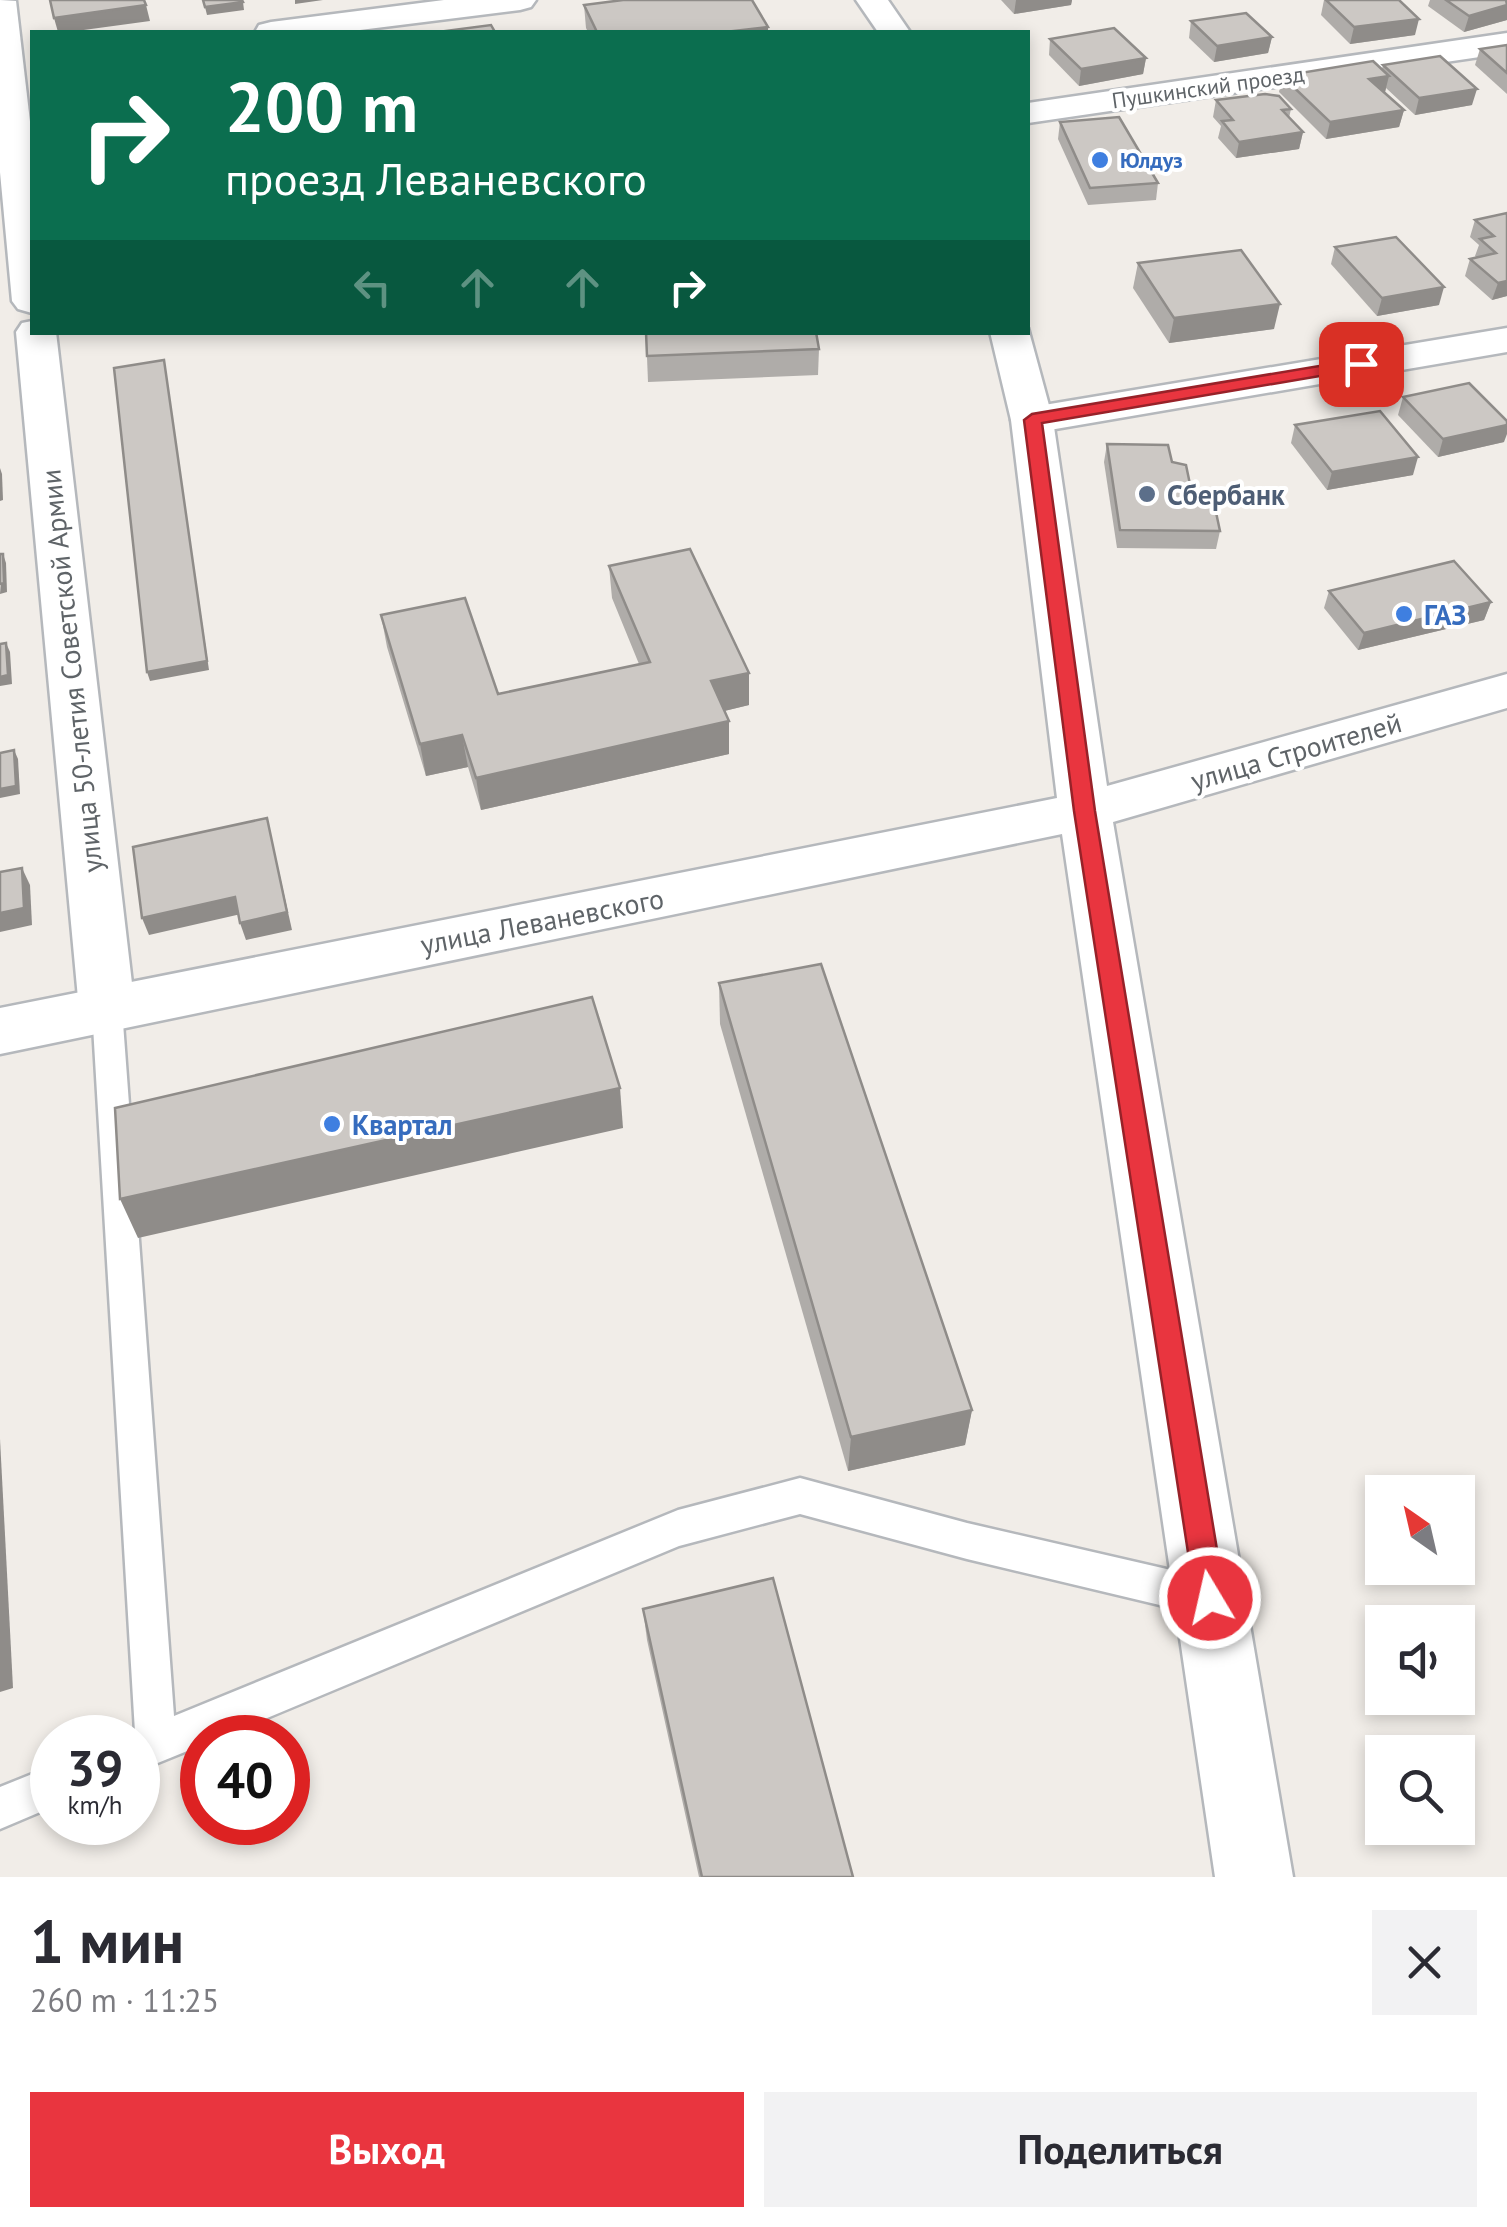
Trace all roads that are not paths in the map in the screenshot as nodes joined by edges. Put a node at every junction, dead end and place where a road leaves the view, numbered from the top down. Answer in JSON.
{"nodes":[{"id":1,"x":520,"y":0,"type":"edge"},
{"id":2,"x":872,"y":0,"type":"edge"},
{"id":3,"x":0,"y":1,"type":"edge"},
{"id":4,"x":386,"y":8,"type":"edge"},
{"id":5,"x":281,"y":30,"type":"edge"},
{"id":6,"x":893,"y":30,"type":"edge"},
{"id":7,"x":1507,"y":42,"type":"edge"},
{"id":8,"x":13,"y":68,"type":"edge"},
{"id":9,"x":1030,"y":113,"type":"edge"},
{"id":10,"x":30,"y":276,"type":"edge"},
{"id":11,"x":36,"y":335,"type":"edge"},
{"id":12,"x":1011,"y":335,"type":"edge"},
{"id":13,"x":1507,"y":340,"type":"edge"},
{"id":14,"x":1032,"y":420,"type":"junction"},
{"id":15,"x":1507,"y":691,"type":"edge"},
{"id":16,"x":1085,"y":811,"type":"junction"},
{"id":17,"x":107,"y":1009,"type":"junction"},
{"id":18,"x":0,"y":1031,"type":"edge"},
{"id":19,"x":1210,"y":1598,"type":"junction"},
{"id":20,"x":145,"y":1715,"type":"edge"},
{"id":21,"x":160,"y":1743,"type":"edge"},
{"id":22,"x":30,"y":1795,"type":"edge"},
{"id":23,"x":0,"y":1808,"type":"edge"},
{"id":24,"x":1254,"y":1877,"type":"edge"}],
"edges":[{"from":1,"to":4,"type":"street"},
{"from":2,"to":6,"type":"street"},
{"from":3,"to":8,"type":"street"},
{"from":4,"to":5,"type":"street"},
{"from":7,"to":9,"type":"street","name":"Пушкинский проезд"},
{"from":8,"to":10,"type":"street"},
{"from":11,"to":17,"type":"street","name":"улица 50-летия Советской Армии"},
{"from":12,"to":14,"type":"street"},
{"from":13,"to":14,"type":"street"},
{"from":14,"to":16,"type":"street"},
{"from":15,"to":16,"type":"street","name":"улица Строителей"},
{"from":16,"to":17,"type":"street","name":"улица Леваневского"},
{"from":16,"to":19,"type":"street"},
{"from":17,"to":18,"type":"street","name":"улица Леваневского"},
{"from":17,"to":20,"type":"lane"},
{"from":19,"to":21,"type":"lane"},
{"from":19,"to":24,"type":"street"},
{"from":22,"to":23,"type":"lane"}]}
